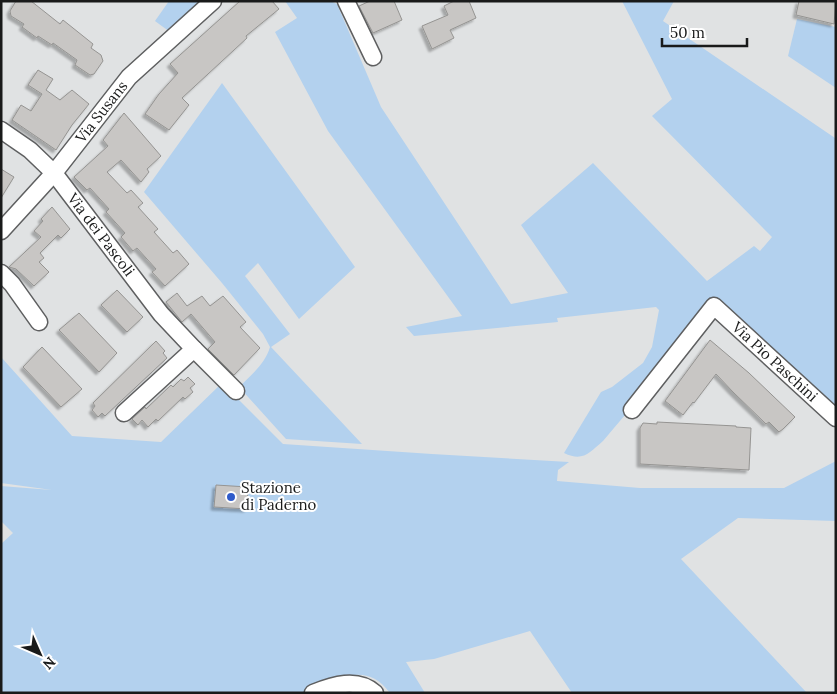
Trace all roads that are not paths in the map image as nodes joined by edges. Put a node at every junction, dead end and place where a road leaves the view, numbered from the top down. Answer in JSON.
{"nodes":[{"id":1,"x":213,"y":1,"type":"edge"},
{"id":2,"x":346,"y":1,"type":"edge"},
{"id":3,"x":373,"y":57,"type":"dead end"},
{"id":4,"x":1,"y":130,"type":"edge"},
{"id":5,"x":54,"y":173,"type":"junction"},
{"id":6,"x":1,"y":231,"type":"edge"},
{"id":7,"x":1,"y":273,"type":"edge"},
{"id":8,"x":39,"y":322,"type":"dead end"},
{"id":9,"x":194,"y":349,"type":"junction"},
{"id":10,"x":236,"y":391,"type":"dead end"},
{"id":11,"x":632,"y":410,"type":"dead end"},
{"id":12,"x":124,"y":413,"type":"dead end"},
{"id":13,"x":836,"y":418,"type":"edge"},
{"id":14,"x":372,"y":690,"type":"edge"},
{"id":15,"x":313,"y":693,"type":"edge"}],
"edges":[{"from":1,"to":5,"type":"street","name":"Via Susans"},
{"from":2,"to":3,"type":"street"},
{"from":4,"to":5,"type":"street","name":"Via dei Pascoli"},
{"from":5,"to":6,"type":"street","name":"Via Susans"},
{"from":5,"to":9,"type":"street","name":"Via dei Pascoli"},
{"from":7,"to":8,"type":"street"},
{"from":9,"to":10,"type":"street","name":"Via dei Pascoli"},
{"from":9,"to":12,"type":"street"},
{"from":11,"to":13,"type":"street","name":"Via Pio Paschini"},
{"from":14,"to":15,"type":"street"}]}
